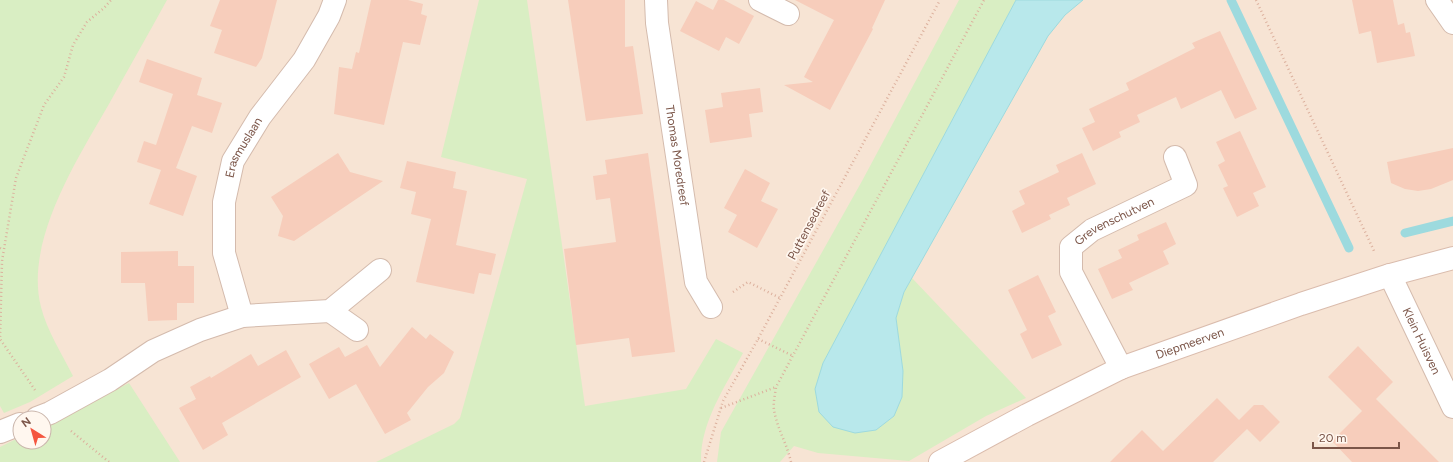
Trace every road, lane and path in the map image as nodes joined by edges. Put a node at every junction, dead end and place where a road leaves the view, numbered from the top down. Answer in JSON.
{"nodes":[{"id":1,"x":111,"y":0,"type":"edge"},
{"id":2,"x":335,"y":0,"type":"edge"},
{"id":3,"x":656,"y":0,"type":"edge"},
{"id":4,"x":760,"y":0,"type":"edge"},
{"id":5,"x":940,"y":0,"type":"edge"},
{"id":6,"x":984,"y":0,"type":"edge"},
{"id":7,"x":1256,"y":0,"type":"edge"},
{"id":8,"x":1437,"y":0,"type":"edge"},
{"id":9,"x":788,"y":14,"type":"dead end"},
{"id":10,"x":1453,"y":23,"type":"edge"},
{"id":11,"x":1175,"y":157,"type":"dead end"},
{"id":12,"x":0,"y":248,"type":"edge"},
{"id":13,"x":4,"y":250,"type":"junction"},
{"id":14,"x":1453,"y":258,"type":"edge"},
{"id":15,"x":380,"y":270,"type":"dead end"},
{"id":16,"x":1390,"y":275,"type":"junction"},
{"id":17,"x":780,"y":298,"type":"junction"},
{"id":18,"x":710,"y":307,"type":"joint"},
{"id":19,"x":330,"y":311,"type":"junction"},
{"id":20,"x":242,"y":316,"type":"junction"},
{"id":21,"x":357,"y":330,"type":"dead end"},
{"id":22,"x":758,"y":339,"type":"junction"},
{"id":23,"x":793,"y":356,"type":"junction"},
{"id":24,"x":1121,"y":368,"type":"junction"},
{"id":25,"x":776,"y":387,"type":"junction"},
{"id":26,"x":1453,"y":406,"type":"edge"},
{"id":27,"x":721,"y":408,"type":"junction"},
{"id":28,"x":40,"y":410,"type":"edge"},
{"id":29,"x":52,"y":410,"type":"edge"},
{"id":30,"x":52,"y":421,"type":"edge"},
{"id":31,"x":12,"y":427,"type":"edge"},
{"id":32,"x":0,"y":432,"type":"edge"},
{"id":33,"x":109,"y":462,"type":"edge"},
{"id":34,"x":704,"y":462,"type":"edge"},
{"id":35,"x":791,"y":462,"type":"edge"},
{"id":36,"x":940,"y":462,"type":"edge"}],
"edges":[{"from":1,"to":13,"type":"path"},
{"from":2,"to":20,"type":"street","name":"Erasmuslaan"},
{"from":3,"to":18,"type":"street","name":"Thomas Moredreef"},
{"from":4,"to":9,"type":"street"},
{"from":5,"to":17,"type":"path","name":"Puttensedreef"},
{"from":6,"to":23,"type":"path"},
{"from":7,"to":16,"type":"path"},
{"from":8,"to":10,"type":"street"},
{"from":11,"to":24,"type":"street","name":"Grevenschutven"},
{"from":12,"to":13,"type":"path"},
{"from":13,"to":28,"type":"path"},
{"from":14,"to":16,"type":"street","name":"Diepmeerven"},
{"from":15,"to":19,"type":"street"},
{"from":16,"to":24,"type":"street","name":"Diepmeerven"},
{"from":16,"to":26,"type":"street","name":"Klein Huisven"},
{"from":17,"to":18,"type":"path"},
{"from":17,"to":22,"type":"path","name":"Puttensedreef"},
{"from":19,"to":20,"type":"street"},
{"from":19,"to":21,"type":"street"},
{"from":20,"to":29,"type":"street"},
{"from":22,"to":23,"type":"path"},
{"from":22,"to":27,"type":"path","name":"Puttensedreef"},
{"from":23,"to":25,"type":"path"},
{"from":24,"to":36,"type":"street","name":"Diepmeerven"},
{"from":25,"to":27,"type":"path"},
{"from":25,"to":35,"type":"path"},
{"from":27,"to":34,"type":"path","name":"Puttensedreef"},
{"from":30,"to":33,"type":"path"},
{"from":31,"to":32,"type":"street"}]}
